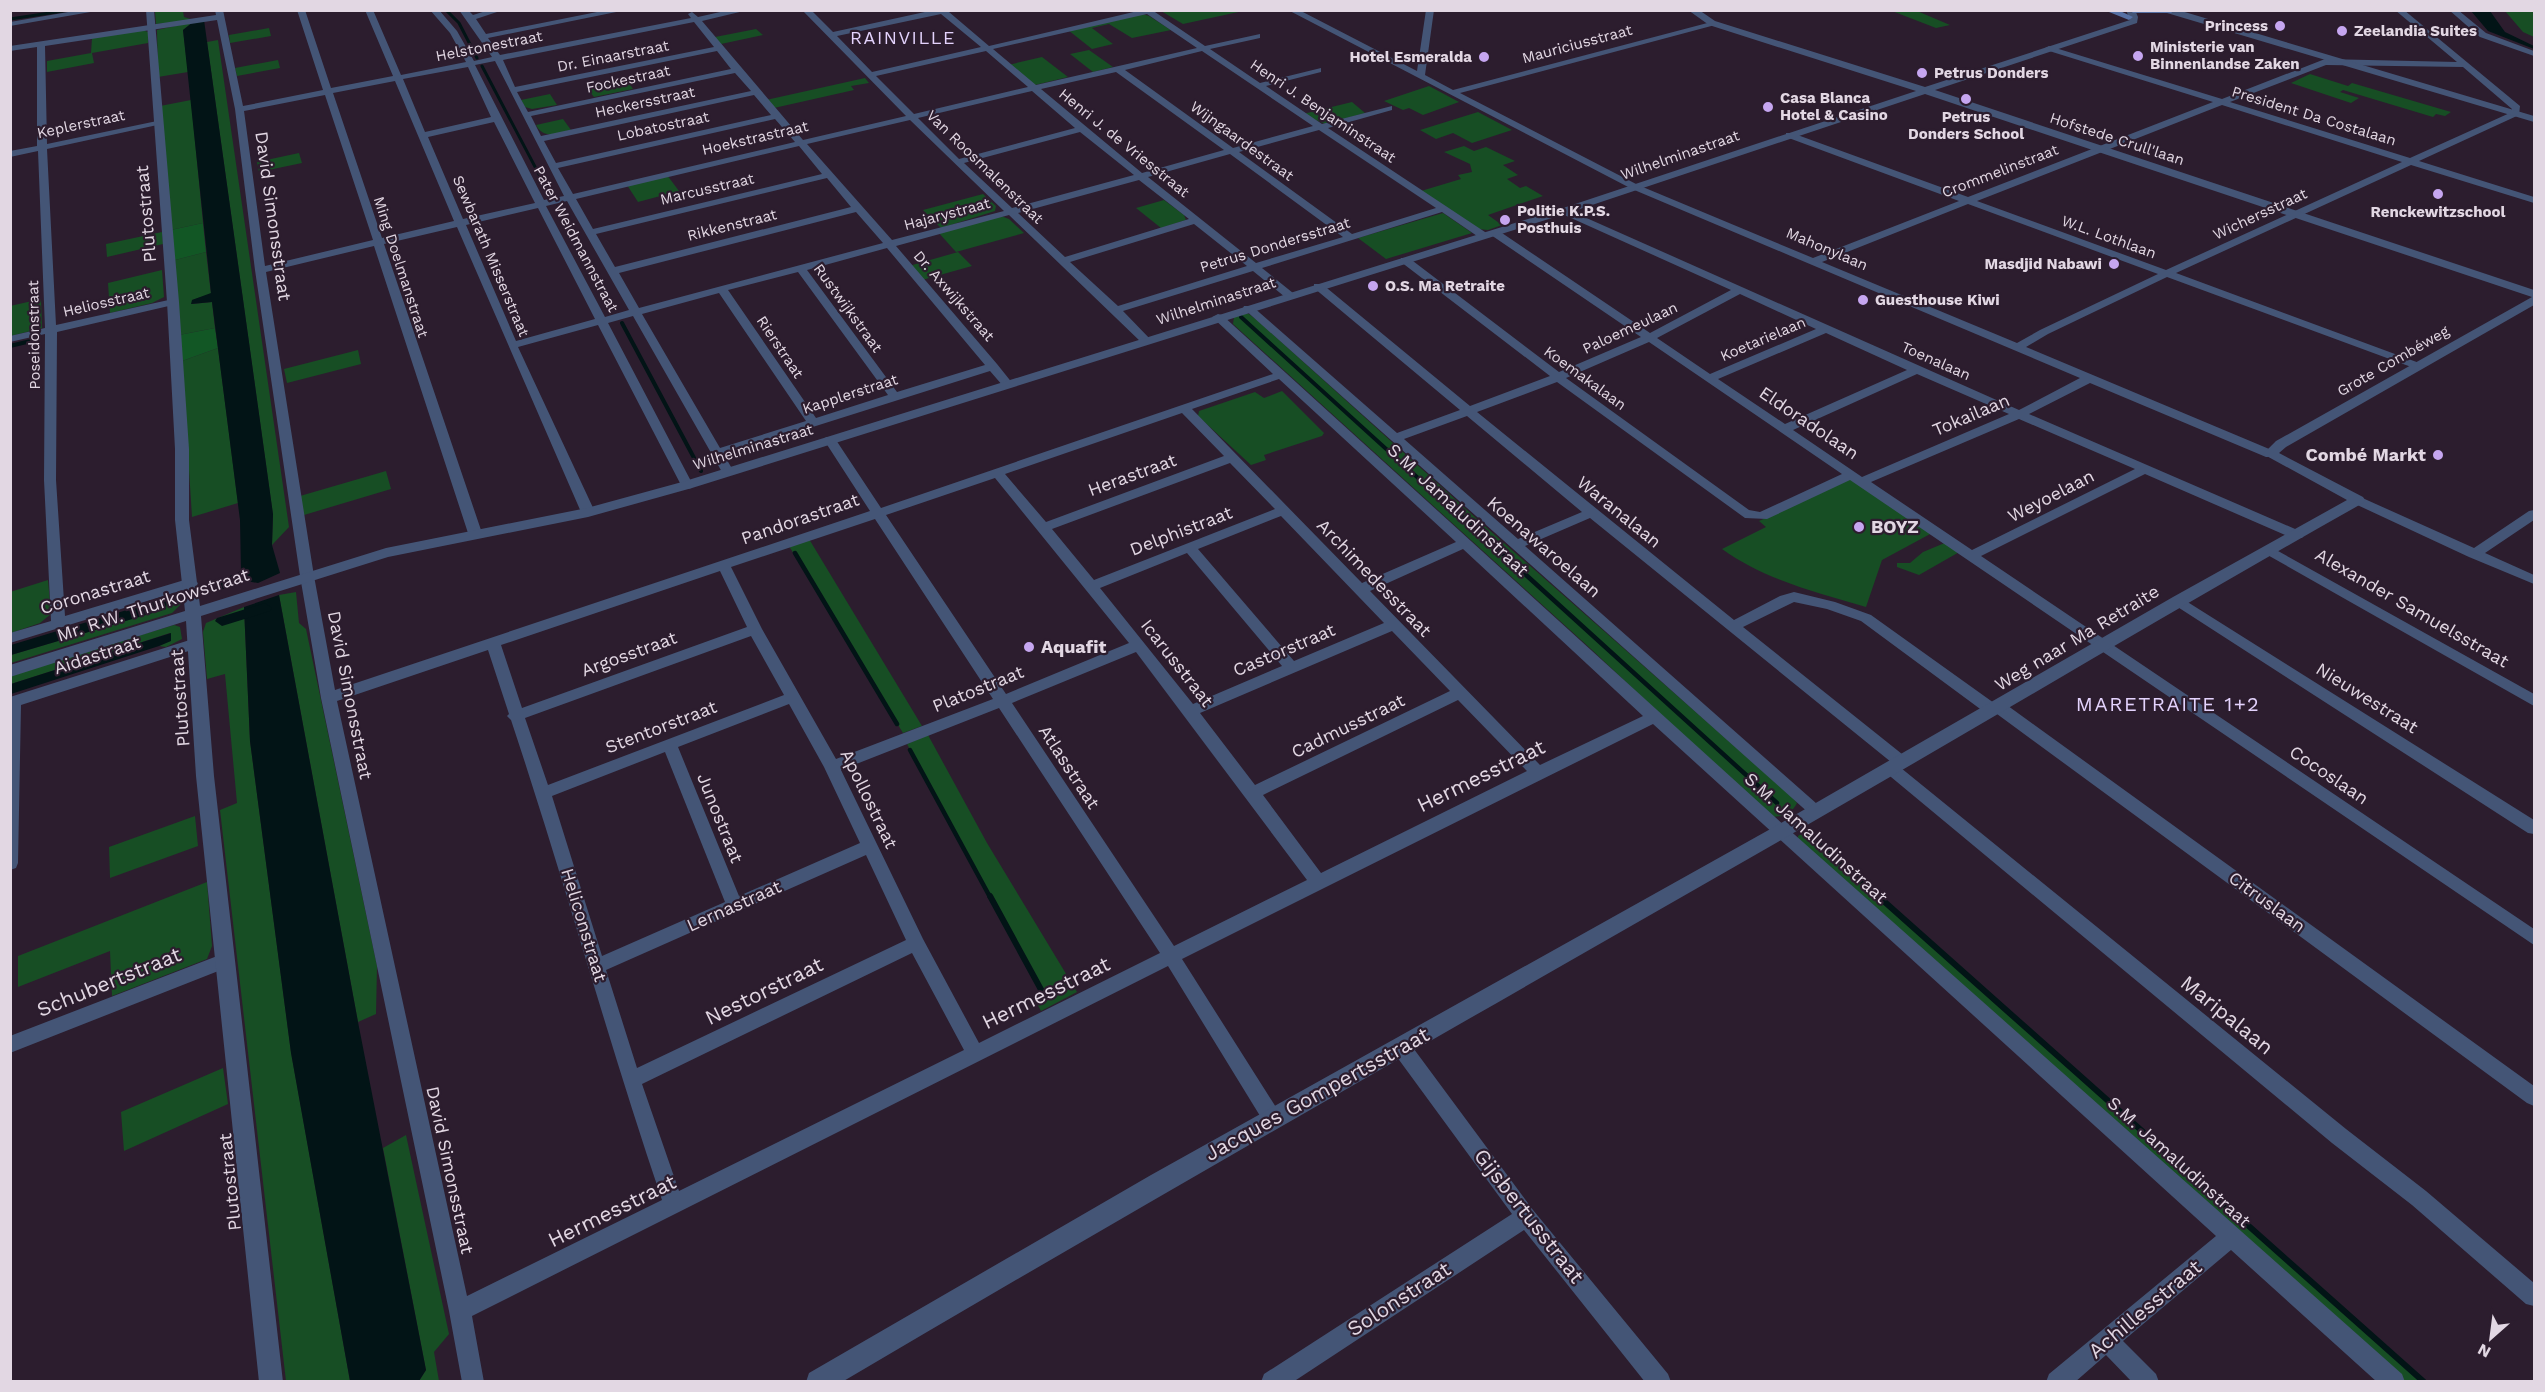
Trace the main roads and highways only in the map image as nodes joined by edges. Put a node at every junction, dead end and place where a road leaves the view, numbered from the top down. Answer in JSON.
{"nodes":[{"id":1,"x":2108,"y":10,"type":"edge"},
{"id":2,"x":2170,"y":11,"type":"edge"},
{"id":3,"x":2129,"y":16,"type":"edge"}],
"edges":[{"from":1,"to":3,"type":"main road"},
{"from":2,"to":3,"type":"main road"}]}
